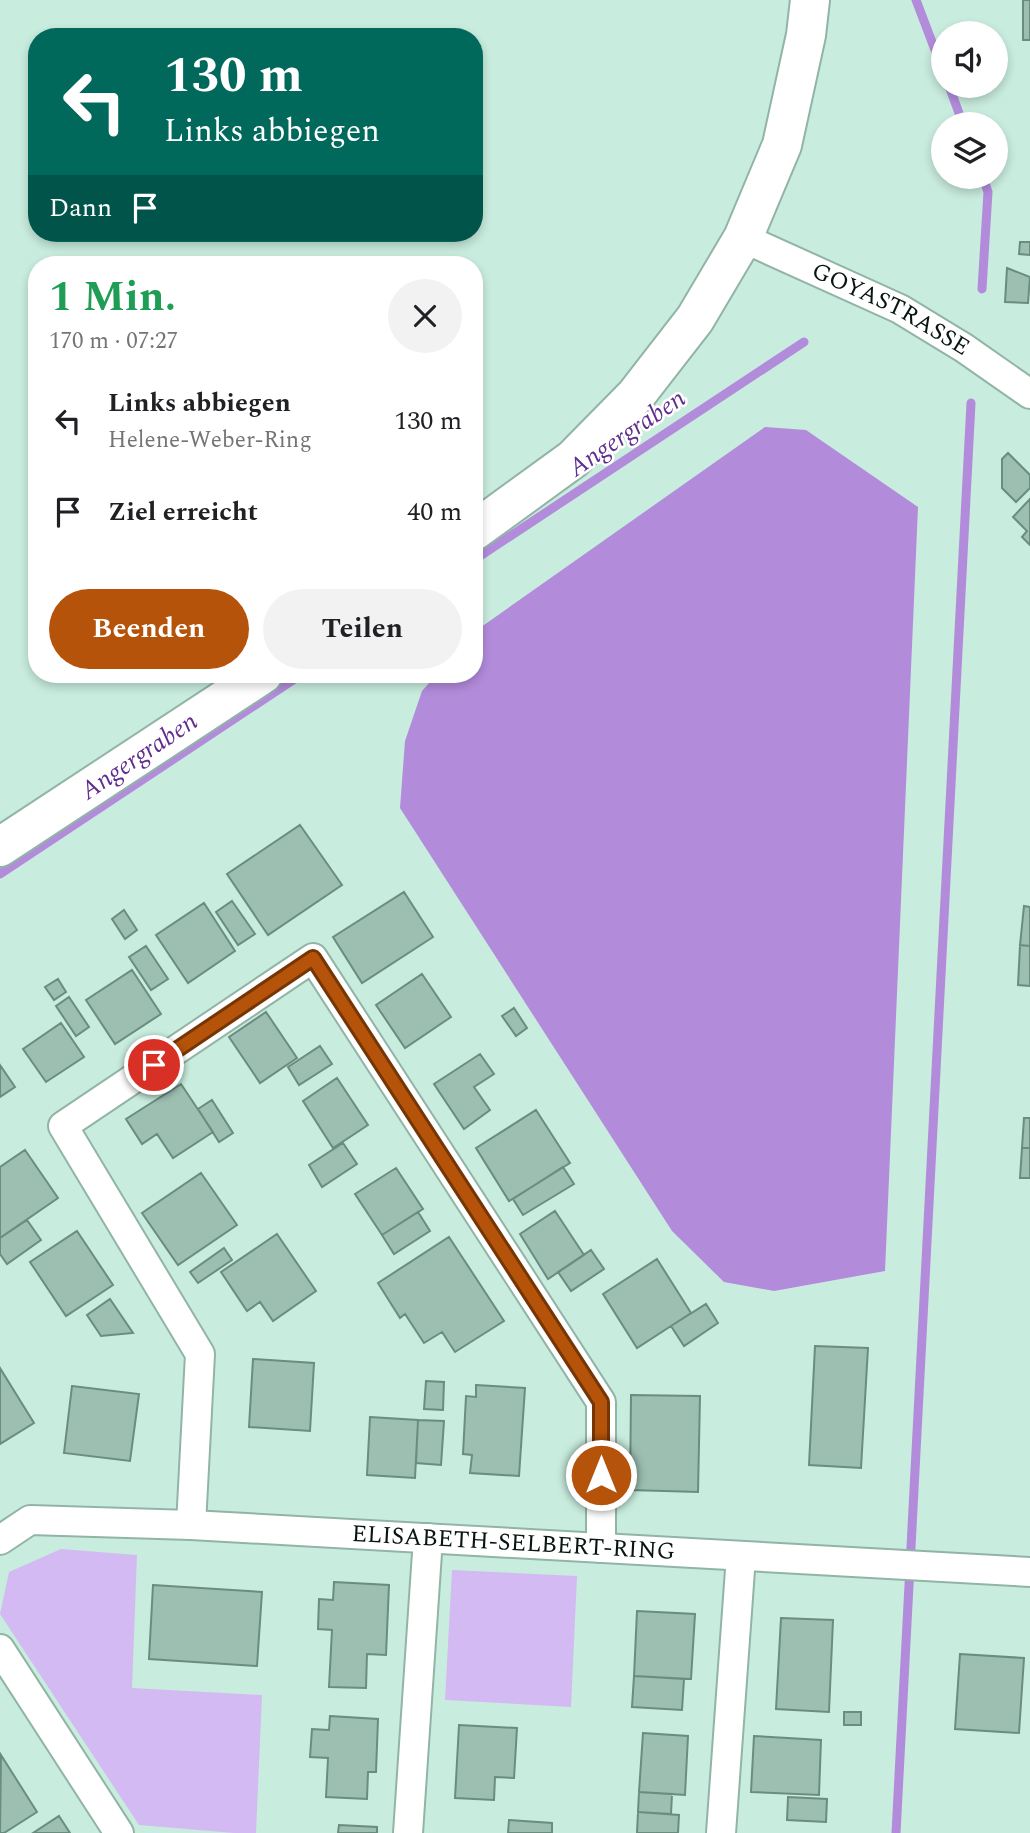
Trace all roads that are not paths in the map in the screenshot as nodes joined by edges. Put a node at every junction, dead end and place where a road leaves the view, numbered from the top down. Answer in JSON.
{"nodes":[{"id":1,"x":810,"y":0,"type":"edge"},
{"id":2,"x":743,"y":238,"type":"junction"},
{"id":3,"x":1030,"y":394,"type":"edge"},
{"id":4,"x":483,"y":524,"type":"edge"},
{"id":5,"x":249,"y":683,"type":"edge"},
{"id":6,"x":0,"y":847,"type":"edge"},
{"id":7,"x":191,"y":1525,"type":"junction"},
{"id":8,"x":428,"y":1538,"type":"junction"},
{"id":9,"x":0,"y":1540,"type":"edge"},
{"id":10,"x":601,"y":1548,"type":"junction"},
{"id":11,"x":741,"y":1556,"type":"junction"},
{"id":12,"x":1030,"y":1572,"type":"edge"},
{"id":13,"x":0,"y":1649,"type":"edge"},
{"id":14,"x":119,"y":1833,"type":"edge"},
{"id":15,"x":408,"y":1833,"type":"edge"},
{"id":16,"x":721,"y":1833,"type":"edge"}],
"edges":[{"from":1,"to":2,"type":"street"},
{"from":2,"to":3,"type":"street","name":"GOYASTRASSE"},
{"from":2,"to":4,"type":"street"},
{"from":5,"to":6,"type":"street"},
{"from":7,"to":8,"type":"street","name":"ELISABETH-SELBERT-RING"},
{"from":7,"to":9,"type":"street","name":"ELISABETH-SELBERT-RING"},
{"from":7,"to":10,"type":"street"},
{"from":8,"to":10,"type":"street","name":"ELISABETH-SELBERT-RING"},
{"from":8,"to":15,"type":"street"},
{"from":10,"to":11,"type":"street","name":"ELISABETH-SELBERT-RING"},
{"from":11,"to":12,"type":"street","name":"ELISABETH-SELBERT-RING"},
{"from":11,"to":16,"type":"street"},
{"from":13,"to":14,"type":"street"}]}
